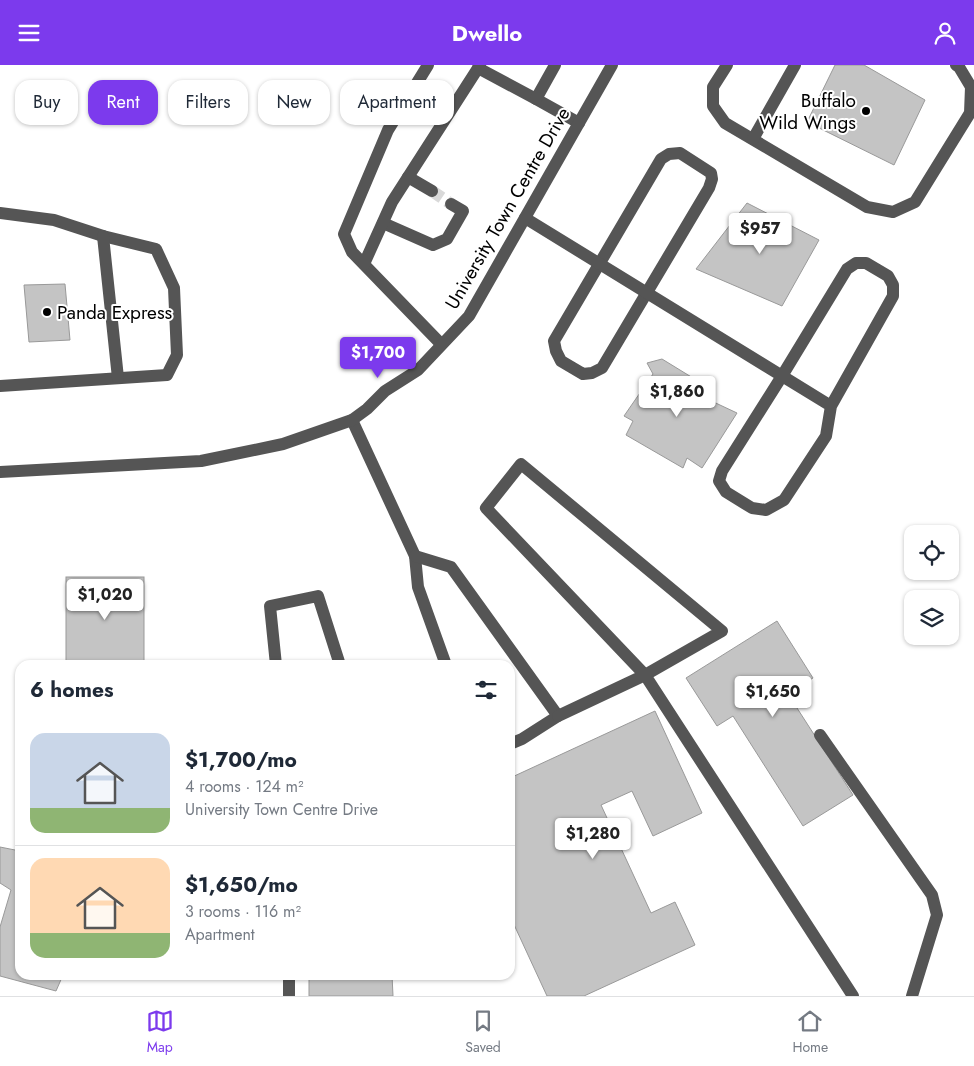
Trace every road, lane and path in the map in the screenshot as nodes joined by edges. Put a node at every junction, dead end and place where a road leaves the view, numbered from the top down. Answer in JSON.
{"nodes":[{"id":1,"x":428,"y":65,"type":"edge"},
{"id":2,"x":555,"y":65,"type":"edge"},
{"id":3,"x":612,"y":65,"type":"edge"},
{"id":4,"x":727,"y":65,"type":"edge"},
{"id":5,"x":795,"y":65,"type":"edge"},
{"id":6,"x":956,"y":65,"type":"edge"},
{"id":7,"x":479,"y":67,"type":"edge"},
{"id":8,"x":536,"y":99,"type":"junction"},
{"id":9,"x":579,"y":123,"type":"junction"},
{"id":10,"x":753,"y":139,"type":"junction"},
{"id":11,"x":408,"y":177,"type":"junction"},
{"id":12,"x":432,"y":191,"type":"tunnel mouth"},
{"id":13,"x":451,"y":203,"type":"tunnel mouth"},
{"id":14,"x":0,"y":213,"type":"edge"},
{"id":15,"x":525,"y":218,"type":"junction"},
{"id":16,"x":382,"y":223,"type":"junction"},
{"id":17,"x":104,"y":235,"type":"junction"},
{"id":18,"x":364,"y":264,"type":"junction"},
{"id":19,"x":600,"y":264,"type":"junction"},
{"id":20,"x":647,"y":293,"type":"junction"},
{"id":21,"x":442,"y":344,"type":"junction"},
{"id":22,"x":782,"y":376,"type":"junction"},
{"id":23,"x":118,"y":378,"type":"junction"},
{"id":24,"x":0,"y":386,"type":"edge"},
{"id":25,"x":831,"y":406,"type":"junction"},
{"id":26,"x":352,"y":420,"type":"junction"},
{"id":27,"x":0,"y":472,"type":"edge"},
{"id":28,"x":415,"y":556,"type":"junction"},
{"id":29,"x":276,"y":660,"type":"edge"},
{"id":30,"x":338,"y":660,"type":"edge"},
{"id":31,"x":444,"y":660,"type":"edge"},
{"id":32,"x":645,"y":675,"type":"junction"},
{"id":33,"x":558,"y":716,"type":"junction"},
{"id":34,"x":820,"y":735,"type":"dead end"},
{"id":35,"x":515,"y":742,"type":"edge"},
{"id":36,"x":289,"y":980,"type":"edge"},
{"id":37,"x":289,"y":996,"type":"edge"},
{"id":38,"x":853,"y":996,"type":"edge"},
{"id":39,"x":912,"y":996,"type":"edge"}],
"edges":[{"from":1,"to":18,"type":"street"},
{"from":2,"to":8,"type":"street"},
{"from":3,"to":9,"type":"street","name":"University Town Centre Drive"},
{"from":4,"to":10,"type":"street"},
{"from":5,"to":10,"type":"street"},
{"from":6,"to":10,"type":"street"},
{"from":7,"to":8,"type":"street"},
{"from":7,"to":11,"type":"street"},
{"from":8,"to":9,"type":"street"},
{"from":9,"to":15,"type":"street","name":"University Town Centre Drive"},
{"from":11,"to":12,"type":"street"},
{"from":11,"to":16,"type":"street"},
{"from":13,"to":16,"type":"street"},
{"from":14,"to":17,"type":"street"},
{"from":15,"to":19,"type":"street"},
{"from":15,"to":21,"type":"street","name":"University Town Centre Drive"},
{"from":16,"to":18,"type":"street"},
{"from":17,"to":23,"type":"street"},
{"from":17,"to":23,"type":"street"},
{"from":18,"to":21,"type":"street"},
{"from":19,"to":20,"type":"street"},
{"from":19,"to":20,"type":"street"},
{"from":19,"to":20,"type":"street"},
{"from":20,"to":22,"type":"street"},
{"from":21,"to":26,"type":"street","name":"University Town Centre Drive"},
{"from":22,"to":25,"type":"street"},
{"from":22,"to":25,"type":"street"},
{"from":22,"to":25,"type":"street"},
{"from":23,"to":24,"type":"street"},
{"from":26,"to":27,"type":"street","name":"University Town Centre Drive"},
{"from":26,"to":28,"type":"street"},
{"from":28,"to":31,"type":"street"},
{"from":28,"to":33,"type":"street"},
{"from":29,"to":30,"type":"street"},
{"from":32,"to":32,"type":"street"},
{"from":32,"to":33,"type":"street"},
{"from":32,"to":38,"type":"street"},
{"from":33,"to":35,"type":"street"},
{"from":34,"to":39,"type":"street"},
{"from":36,"to":37,"type":"street"}]}
